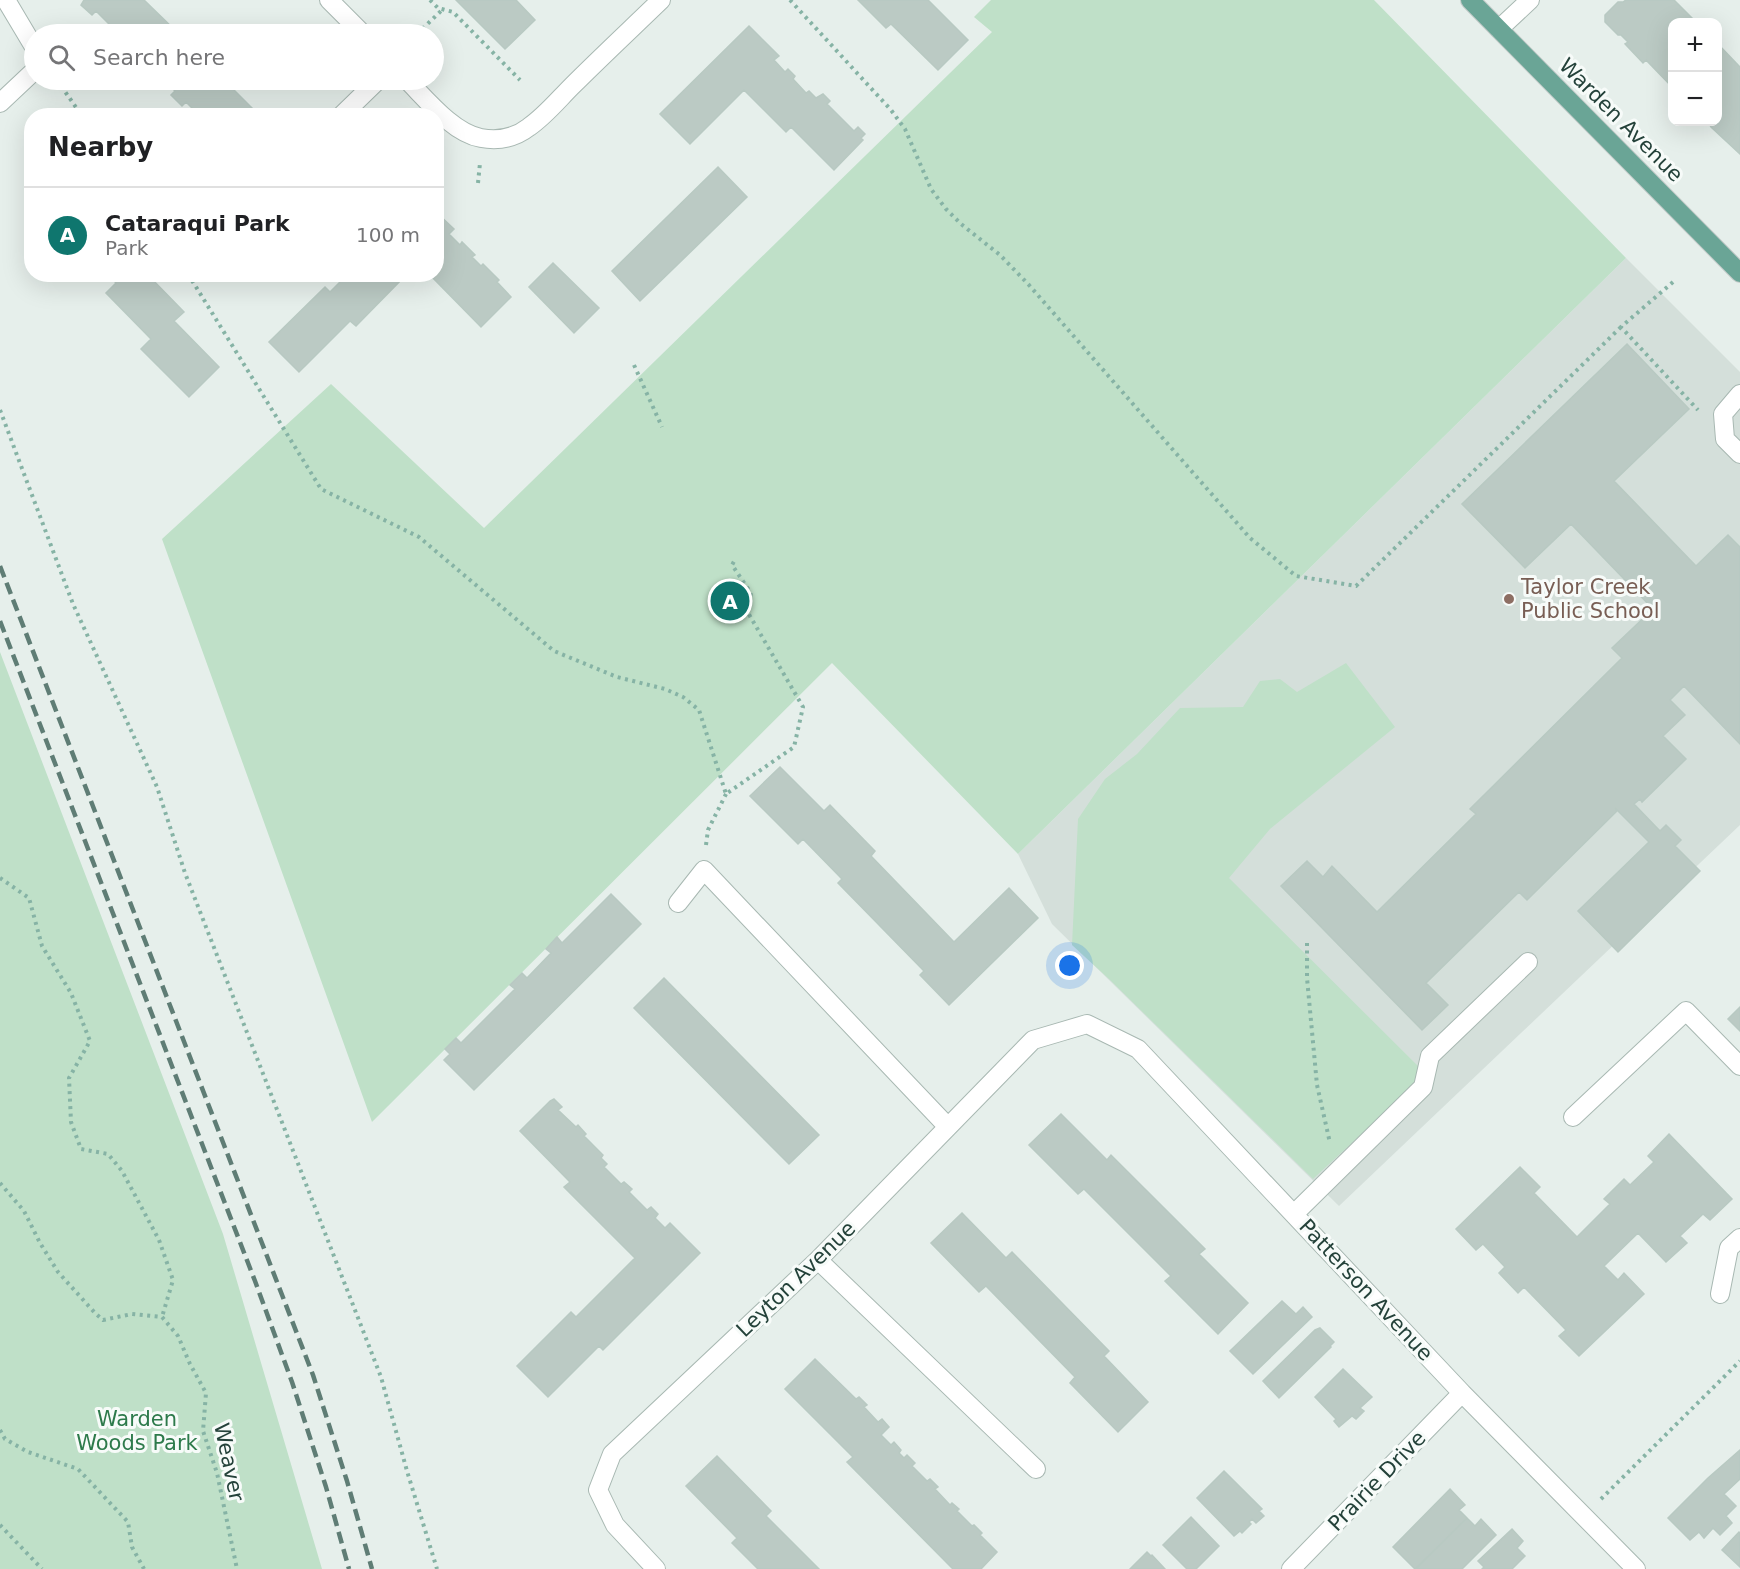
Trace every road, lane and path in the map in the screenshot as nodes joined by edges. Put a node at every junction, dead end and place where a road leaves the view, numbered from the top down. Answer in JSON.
{"nodes":[{"id":1,"x":6,"y":0,"type":"edge"},
{"id":2,"x":329,"y":0,"type":"edge"},
{"id":3,"x":430,"y":0,"type":"edge"},
{"id":4,"x":661,"y":0,"type":"edge"},
{"id":5,"x":790,"y":0,"type":"edge"},
{"id":6,"x":1470,"y":0,"type":"edge"},
{"id":7,"x":1530,"y":0,"type":"edge"},
{"id":8,"x":442,"y":10,"type":"junction"},
{"id":9,"x":353,"y":24,"type":"edge"},
{"id":10,"x":427,"y":24,"type":"edge"},
{"id":11,"x":1499,"y":29,"type":"junction"},
{"id":12,"x":24,"y":30,"type":"edge"},
{"id":13,"x":24,"y":80,"type":"edge"},
{"id":14,"x":520,"y":80,"type":"dead end"},
{"id":15,"x":63,"y":90,"type":"edge"},
{"id":16,"x":368,"y":90,"type":"edge"},
{"id":17,"x":417,"y":90,"type":"edge"},
{"id":18,"x":0,"y":103,"type":"edge"},
{"id":19,"x":76,"y":108,"type":"edge"},
{"id":20,"x":349,"y":108,"type":"edge"},
{"id":21,"x":435,"y":108,"type":"edge"},
{"id":22,"x":444,"y":117,"type":"edge"},
{"id":23,"x":481,"y":159,"type":"dead end"},
{"id":24,"x":478,"y":183,"type":"dead end"},
{"id":25,"x":1740,"y":273,"type":"edge"},
{"id":26,"x":193,"y":282,"type":"edge"},
{"id":27,"x":1673,"y":282,"type":"dead end"},
{"id":28,"x":1621,"y":327,"type":"junction"},
{"id":29,"x":634,"y":365,"type":"dead end"},
{"id":30,"x":1740,"y":394,"type":"edge"},
{"id":31,"x":0,"y":410,"type":"edge"},
{"id":32,"x":1700,"y":412,"type":"dead end"},
{"id":33,"x":662,"y":427,"type":"dead end"},
{"id":34,"x":1740,"y":454,"type":"edge"},
{"id":35,"x":736,"y":558,"type":"dead end"},
{"id":36,"x":726,"y":794,"type":"junction"},
{"id":37,"x":704,"y":870,"type":"junction"},
{"id":38,"x":0,"y":878,"type":"edge"},
{"id":39,"x":678,"y":903,"type":"dead end"},
{"id":40,"x":1307,"y":943,"type":"dead end"},
{"id":41,"x":1528,"y":962,"type":"dead end"},
{"id":42,"x":1087,"y":1024,"type":"joint"},
{"id":43,"x":1740,"y":1066,"type":"edge"},
{"id":44,"x":1573,"y":1117,"type":"dead end"},
{"id":45,"x":948,"y":1127,"type":"junction"},
{"id":46,"x":1339,"y":1169,"type":"junction"},
{"id":47,"x":0,"y":1183,"type":"edge"},
{"id":48,"x":1294,"y":1214,"type":"junction"},
{"id":49,"x":1740,"y":1238,"type":"edge"},
{"id":50,"x":818,"y":1260,"type":"junction"},
{"id":51,"x":1720,"y":1294,"type":"dead end"},
{"id":52,"x":162,"y":1317,"type":"junction"},
{"id":53,"x":1740,"y":1361,"type":"edge"},
{"id":54,"x":1462,"y":1393,"type":"junction"},
{"id":55,"x":0,"y":1430,"type":"edge"},
{"id":56,"x":1036,"y":1469,"type":"dead end"},
{"id":57,"x":1582,"y":1516,"type":"junction"},
{"id":58,"x":0,"y":1525,"type":"edge"},
{"id":59,"x":42,"y":1569,"type":"edge"},
{"id":60,"x":144,"y":1569,"type":"edge"},
{"id":61,"x":237,"y":1569,"type":"edge"},
{"id":62,"x":437,"y":1569,"type":"edge"},
{"id":63,"x":656,"y":1569,"type":"edge"},
{"id":64,"x":1291,"y":1569,"type":"edge"},
{"id":65,"x":1636,"y":1569,"type":"edge"}],
"edges":[{"from":1,"to":12,"type":"street"},
{"from":2,"to":9,"type":"street"},
{"from":3,"to":8,"type":"path"},
{"from":4,"to":22,"type":"street"},
{"from":5,"to":28,"type":"path"},
{"from":6,"to":11,"type":"main road","name":"Warden Avenue"},
{"from":7,"to":11,"type":"street"},
{"from":8,"to":10,"type":"path"},
{"from":8,"to":14,"type":"path"},
{"from":11,"to":25,"type":"main road","name":"Warden Avenue"},
{"from":13,"to":18,"type":"street"},
{"from":15,"to":19,"type":"path"},
{"from":16,"to":20,"type":"street"},
{"from":17,"to":21,"type":"street"},
{"from":23,"to":24,"type":"path"},
{"from":26,"to":36,"type":"path"},
{"from":27,"to":28,"type":"path"},
{"from":28,"to":32,"type":"path"},
{"from":29,"to":33,"type":"path"},
{"from":30,"to":34,"type":"street"},
{"from":31,"to":62,"type":"path"},
{"from":35,"to":36,"type":"path"},
{"from":36,"to":37,"type":"path"},
{"from":37,"to":39,"type":"street"},
{"from":37,"to":45,"type":"street"},
{"from":38,"to":52,"type":"path"},
{"from":40,"to":46,"type":"path"},
{"from":41,"to":46,"type":"street"},
{"from":42,"to":45,"type":"street","name":"Leyton Avenue"},
{"from":42,"to":48,"type":"street","name":"Patterson Avenue"},
{"from":43,"to":44,"type":"street"},
{"from":45,"to":50,"type":"street","name":"Leyton Avenue"},
{"from":46,"to":48,"type":"street"},
{"from":47,"to":52,"type":"path"},
{"from":48,"to":54,"type":"street","name":"Patterson Avenue"},
{"from":49,"to":51,"type":"street"},
{"from":50,"to":56,"type":"street"},
{"from":50,"to":63,"type":"street","name":"Leyton Avenue"},
{"from":52,"to":61,"type":"path","name":"Weaver"},
{"from":53,"to":57,"type":"path"},
{"from":54,"to":57,"type":"street","name":"Patterson Avenue"},
{"from":54,"to":64,"type":"street","name":"Prairie Drive"},
{"from":55,"to":60,"type":"path"},
{"from":57,"to":65,"type":"street","name":"Patterson Avenue"},
{"from":58,"to":59,"type":"path"}]}
